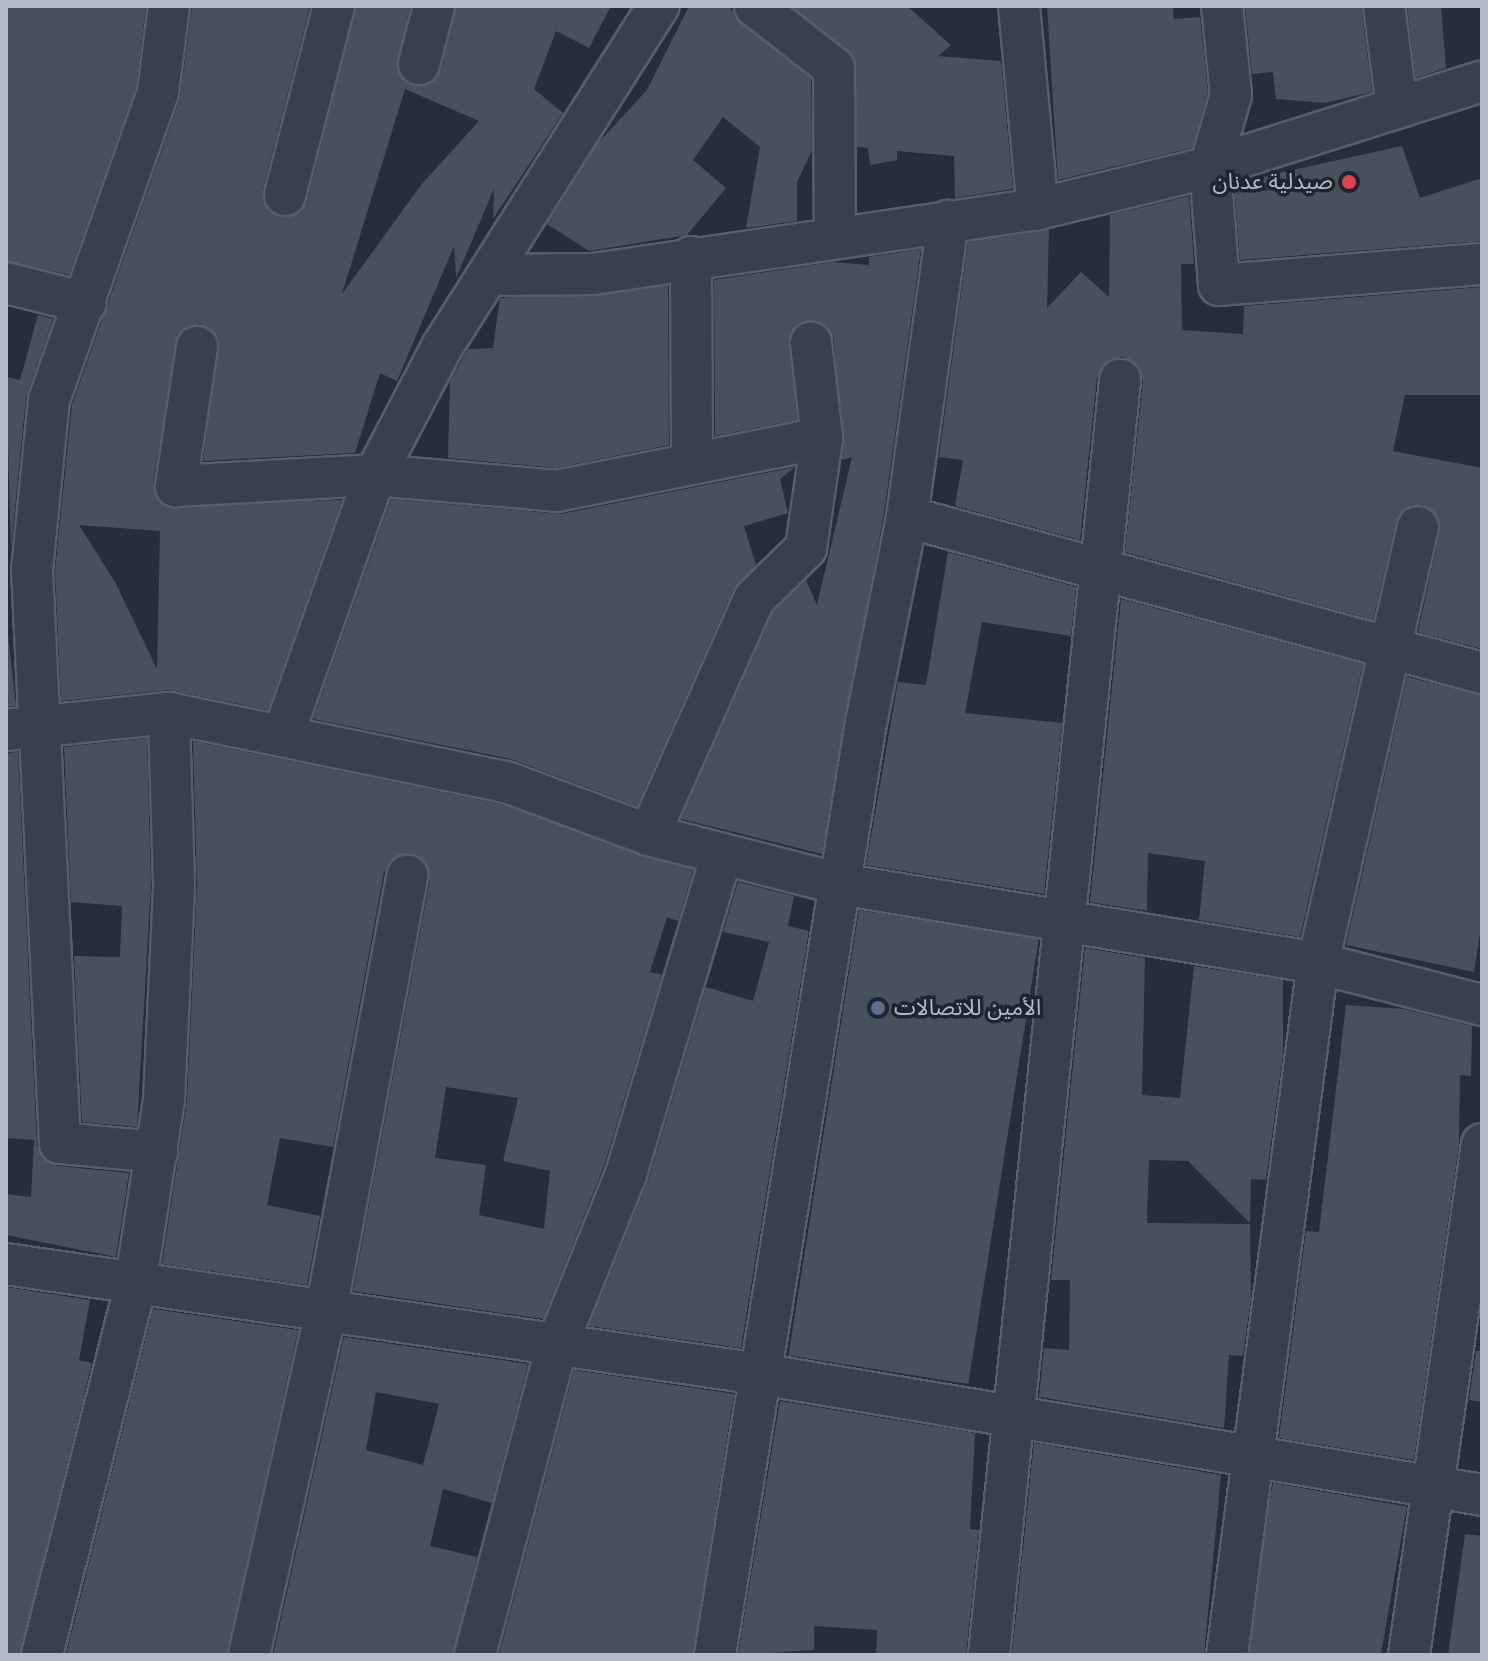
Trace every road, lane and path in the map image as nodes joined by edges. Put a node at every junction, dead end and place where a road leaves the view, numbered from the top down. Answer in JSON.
{"nodes":[{"id":1,"x":169,"y":6,"type":"edge"},
{"id":2,"x":334,"y":6,"type":"edge"},
{"id":3,"x":434,"y":6,"type":"edge"},
{"id":4,"x":658,"y":6,"type":"edge"},
{"id":5,"x":755,"y":6,"type":"edge"},
{"id":6,"x":1019,"y":6,"type":"edge"},
{"id":7,"x":1222,"y":6,"type":"edge"},
{"id":8,"x":1384,"y":6,"type":"edge"},
{"id":9,"x":419,"y":64,"type":"dead end"},
{"id":10,"x":1482,"y":81,"type":"edge"},
{"id":11,"x":1397,"y":107,"type":"junction"},
{"id":12,"x":1210,"y":167,"type":"junction"},
{"id":13,"x":285,"y":195,"type":"dead end"},
{"id":14,"x":1038,"y":209,"type":"junction"},
{"id":15,"x":948,"y":221,"type":"junction"},
{"id":16,"x":835,"y":234,"type":"junction"},
{"id":17,"x":691,"y":257,"type":"junction"},
{"id":18,"x":1482,"y":264,"type":"edge"},
{"id":19,"x":491,"y":275,"type":"junction"},
{"id":20,"x":6,"y":283,"type":"edge"},
{"id":21,"x":86,"y":303,"type":"junction"},
{"id":22,"x":811,"y":343,"type":"dead end"},
{"id":23,"x":197,"y":347,"type":"dead end"},
{"id":24,"x":1120,"y":380,"type":"dead end"},
{"id":25,"x":822,"y":438,"type":"junction"},
{"id":26,"x":692,"y":461,"type":"junction"},
{"id":27,"x":375,"y":475,"type":"junction"},
{"id":28,"x":907,"y":517,"type":"junction"},
{"id":29,"x":1418,"y":527,"type":"dead end"},
{"id":30,"x":1098,"y":564,"type":"junction"},
{"id":31,"x":1391,"y":650,"type":"junction"},
{"id":32,"x":1482,"y":673,"type":"edge"},
{"id":33,"x":169,"y":713,"type":"junction"},
{"id":34,"x":24,"y":728,"type":"edge"},
{"id":35,"x":283,"y":735,"type":"junction"},
{"id":36,"x":649,"y":835,"type":"junction"},
{"id":37,"x":721,"y":857,"type":"junction"},
{"id":38,"x":407,"y":876,"type":"dead end"},
{"id":39,"x":840,"y":884,"type":"junction"},
{"id":40,"x":1065,"y":922,"type":"junction"},
{"id":41,"x":1318,"y":963,"type":"junction"},
{"id":42,"x":1482,"y":1005,"type":"edge"},
{"id":43,"x":1482,"y":1144,"type":"edge"},
{"id":44,"x":157,"y":1152,"type":"junction"},
{"id":45,"x":6,"y":1264,"type":"edge"},
{"id":46,"x":135,"y":1287,"type":"junction"},
{"id":47,"x":325,"y":1316,"type":"junction"},
{"id":48,"x":557,"y":1345,"type":"junction"},
{"id":49,"x":766,"y":1375,"type":"junction"},
{"id":50,"x":1015,"y":1422,"type":"junction"},
{"id":51,"x":1253,"y":1458,"type":"junction"},
{"id":52,"x":1434,"y":1486,"type":"junction"},
{"id":53,"x":1482,"y":1495,"type":"edge"},
{"id":54,"x":42,"y":1655,"type":"edge"},
{"id":55,"x":249,"y":1655,"type":"edge"},
{"id":56,"x":475,"y":1655,"type":"edge"},
{"id":57,"x":715,"y":1655,"type":"edge"},
{"id":58,"x":989,"y":1655,"type":"edge"},
{"id":59,"x":1227,"y":1655,"type":"edge"},
{"id":60,"x":1409,"y":1655,"type":"edge"}],
"edges":[{"from":1,"to":21,"type":"street"},
{"from":2,"to":13,"type":"street"},
{"from":3,"to":9,"type":"street"},
{"from":4,"to":19,"type":"street"},
{"from":5,"to":16,"type":"street"},
{"from":6,"to":14,"type":"street"},
{"from":7,"to":12,"type":"street"},
{"from":8,"to":11,"type":"street"},
{"from":10,"to":11,"type":"street"},
{"from":11,"to":12,"type":"street"},
{"from":12,"to":14,"type":"street"},
{"from":12,"to":18,"type":"street"},
{"from":14,"to":15,"type":"street"},
{"from":15,"to":16,"type":"street"},
{"from":15,"to":28,"type":"street"},
{"from":16,"to":17,"type":"street"},
{"from":17,"to":19,"type":"street"},
{"from":17,"to":26,"type":"street"},
{"from":19,"to":27,"type":"street"},
{"from":20,"to":21,"type":"street"},
{"from":21,"to":34,"type":"street"},
{"from":22,"to":25,"type":"street"},
{"from":23,"to":27,"type":"street"},
{"from":24,"to":30,"type":"street"},
{"from":25,"to":26,"type":"street"},
{"from":25,"to":36,"type":"street"},
{"from":26,"to":27,"type":"street"},
{"from":27,"to":35,"type":"street"},
{"from":28,"to":30,"type":"street"},
{"from":28,"to":39,"type":"street"},
{"from":29,"to":31,"type":"street"},
{"from":30,"to":31,"type":"street"},
{"from":30,"to":40,"type":"street"},
{"from":31,"to":32,"type":"street"},
{"from":31,"to":41,"type":"street"},
{"from":33,"to":34,"type":"street"},
{"from":33,"to":35,"type":"street"},
{"from":33,"to":44,"type":"street"},
{"from":34,"to":44,"type":"street"},
{"from":35,"to":36,"type":"street"},
{"from":36,"to":37,"type":"street"},
{"from":37,"to":39,"type":"street"},
{"from":37,"to":48,"type":"street"},
{"from":38,"to":47,"type":"street"},
{"from":39,"to":40,"type":"street"},
{"from":39,"to":49,"type":"street"},
{"from":40,"to":41,"type":"street"},
{"from":40,"to":50,"type":"street"},
{"from":41,"to":42,"type":"street"},
{"from":41,"to":51,"type":"street"},
{"from":43,"to":52,"type":"street"},
{"from":44,"to":46,"type":"street"},
{"from":45,"to":46,"type":"street"},
{"from":46,"to":47,"type":"street"},
{"from":46,"to":54,"type":"street"},
{"from":47,"to":48,"type":"street"},
{"from":47,"to":55,"type":"street"},
{"from":48,"to":49,"type":"street"},
{"from":48,"to":56,"type":"street"},
{"from":49,"to":50,"type":"street"},
{"from":49,"to":57,"type":"street"},
{"from":50,"to":51,"type":"street"},
{"from":50,"to":58,"type":"street"},
{"from":51,"to":52,"type":"street"},
{"from":51,"to":59,"type":"street"},
{"from":52,"to":53,"type":"street"},
{"from":52,"to":60,"type":"street"}]}
